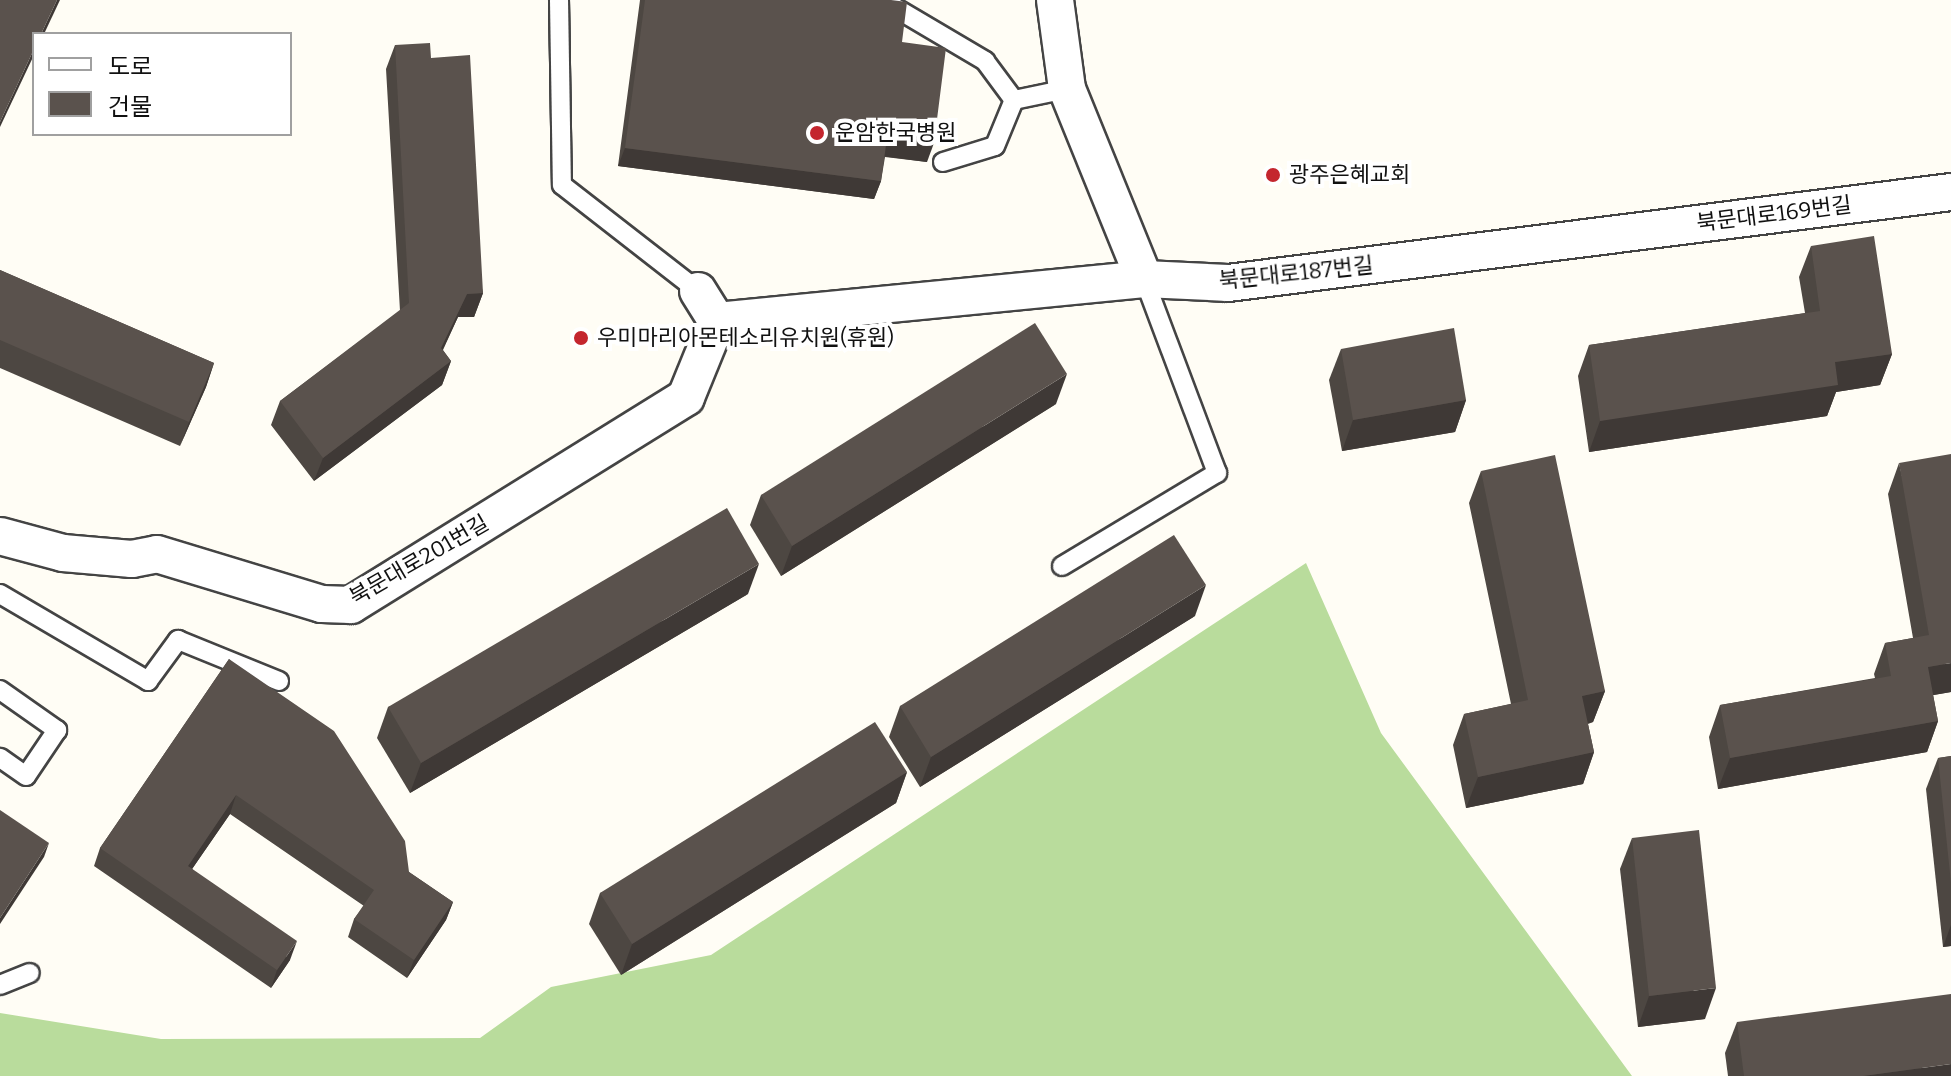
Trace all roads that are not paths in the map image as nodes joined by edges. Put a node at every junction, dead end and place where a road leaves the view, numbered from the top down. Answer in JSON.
{"nodes":[{"id":1,"x":559,"y":0,"type":"edge"},
{"id":2,"x":882,"y":0,"type":"edge"},
{"id":3,"x":1055,"y":0,"type":"edge"},
{"id":4,"x":1067,"y":89,"type":"junction"},
{"id":5,"x":1014,"y":100,"type":"junction"},
{"id":6,"x":943,"y":162,"type":"dead end"},
{"id":7,"x":1951,"y":192,"type":"edge"},
{"id":8,"x":1597,"y":236,"type":"joint"},
{"id":9,"x":1144,"y":279,"type":"junction"},
{"id":10,"x":698,"y":291,"type":"joint"},
{"id":11,"x":717,"y":321,"type":"junction"},
{"id":12,"x":0,"y":536,"type":"edge"},
{"id":13,"x":1062,"y":566,"type":"dead end"},
{"id":14,"x":0,"y":594,"type":"edge"},
{"id":15,"x":279,"y":681,"type":"dead end"},
{"id":16,"x":0,"y":690,"type":"edge"},
{"id":17,"x":0,"y":758,"type":"edge"},
{"id":18,"x":30,"y":973,"type":"dead end"},
{"id":19,"x":0,"y":985,"type":"edge"}],
"edges":[{"from":1,"to":10,"type":"lane"},
{"from":2,"to":5,"type":"lane"},
{"from":3,"to":4,"type":"street"},
{"from":4,"to":5,"type":"lane"},
{"from":4,"to":9,"type":"street"},
{"from":5,"to":6,"type":"lane"},
{"from":7,"to":8,"type":"street","name":"북문대로169번길"},
{"from":8,"to":9,"type":"street","name":"북문대로187번길"},
{"from":9,"to":11,"type":"street","name":"북문대로187번길"},
{"from":9,"to":13,"type":"lane"},
{"from":10,"to":11,"type":"street"},
{"from":11,"to":12,"type":"street","name":"북문대로201번길"},
{"from":14,"to":15,"type":"lane"},
{"from":16,"to":17,"type":"lane"},
{"from":18,"to":19,"type":"lane"}]}
